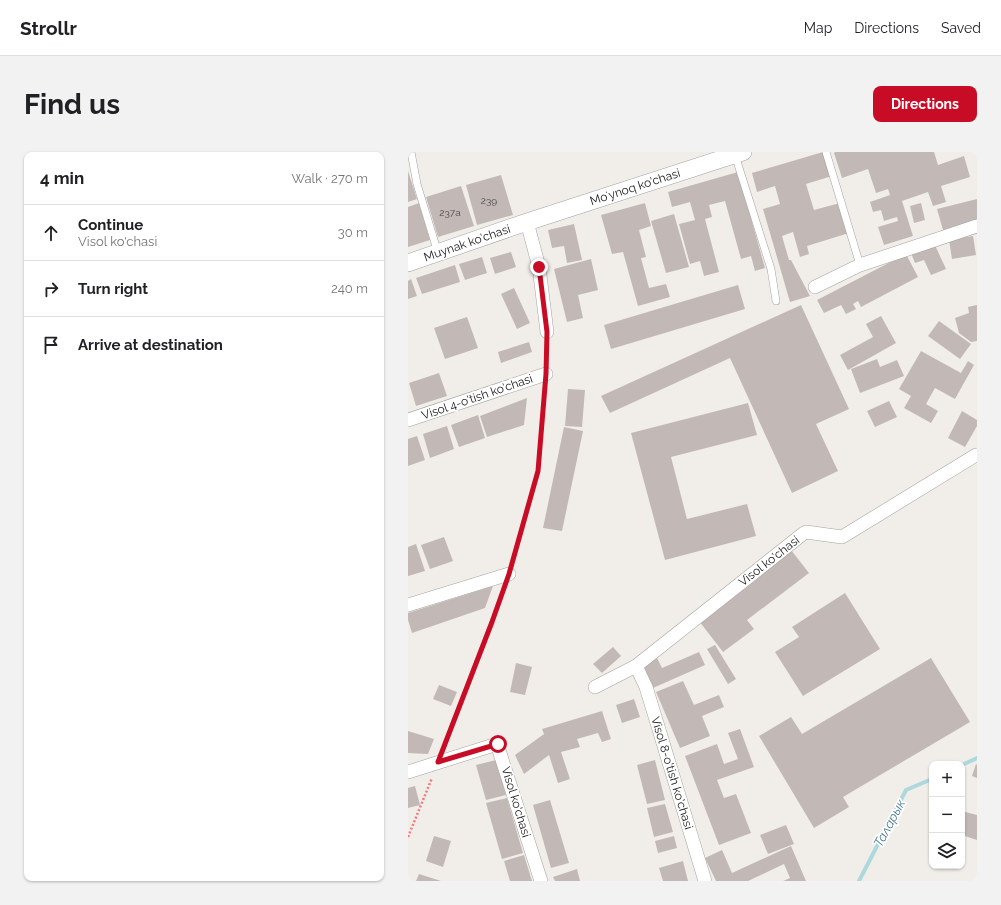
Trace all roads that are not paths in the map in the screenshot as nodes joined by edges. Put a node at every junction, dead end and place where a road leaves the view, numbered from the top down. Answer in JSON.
{"nodes":[{"id":1,"x":411,"y":152,"type":"edge"},
{"id":2,"x":826,"y":152,"type":"edge"},
{"id":3,"x":739,"y":153,"type":"edge"},
{"id":4,"x":527,"y":222,"type":"junction"},
{"id":5,"x":977,"y":226,"type":"edge"},
{"id":6,"x":438,"y":253,"type":"junction"},
{"id":7,"x":408,"y":263,"type":"edge"},
{"id":8,"x":860,"y":265,"type":"junction"},
{"id":9,"x":815,"y":287,"type":"dead end"},
{"id":10,"x":776,"y":301,"type":"dead end"},
{"id":11,"x":547,"y":332,"type":"road end"},
{"id":12,"x":546,"y":374,"type":"road end"},
{"id":13,"x":408,"y":420,"type":"edge"},
{"id":14,"x":976,"y":455,"type":"edge"},
{"id":15,"x":509,"y":574,"type":"road end"},
{"id":16,"x":408,"y":605,"type":"edge"},
{"id":17,"x":636,"y":666,"type":"junction"},
{"id":18,"x":595,"y":687,"type":"dead end"},
{"id":19,"x":408,"y":772,"type":"edge"},
{"id":20,"x":541,"y":881,"type":"edge"},
{"id":21,"x":705,"y":881,"type":"edge"}],
"edges":[{"from":1,"to":6,"type":"lane"},
{"from":2,"to":8,"type":"lane"},
{"from":3,"to":4,"type":"street","name":"Moʻynoq ko'chasi"},
{"from":3,"to":10,"type":"lane"},
{"from":4,"to":6,"type":"street","name":"Muynak ko'chasi"},
{"from":4,"to":11,"type":"street"},
{"from":5,"to":8,"type":"street"},
{"from":6,"to":7,"type":"street","name":"Muynak ko'chasi"},
{"from":8,"to":9,"type":"street"},
{"from":12,"to":13,"type":"street","name":"Visol 4-o'tish ko'chasi"},
{"from":14,"to":17,"type":"street","name":"Visol ko'chasi"},
{"from":15,"to":16,"type":"street"},
{"from":17,"to":18,"type":"street","name":"Visol ko'chasi"},
{"from":17,"to":21,"type":"street","name":"Visol 8-o'tish ko'chasi"},
{"from":19,"to":20,"type":"street","name":"Visol ko'chasi"}]}
